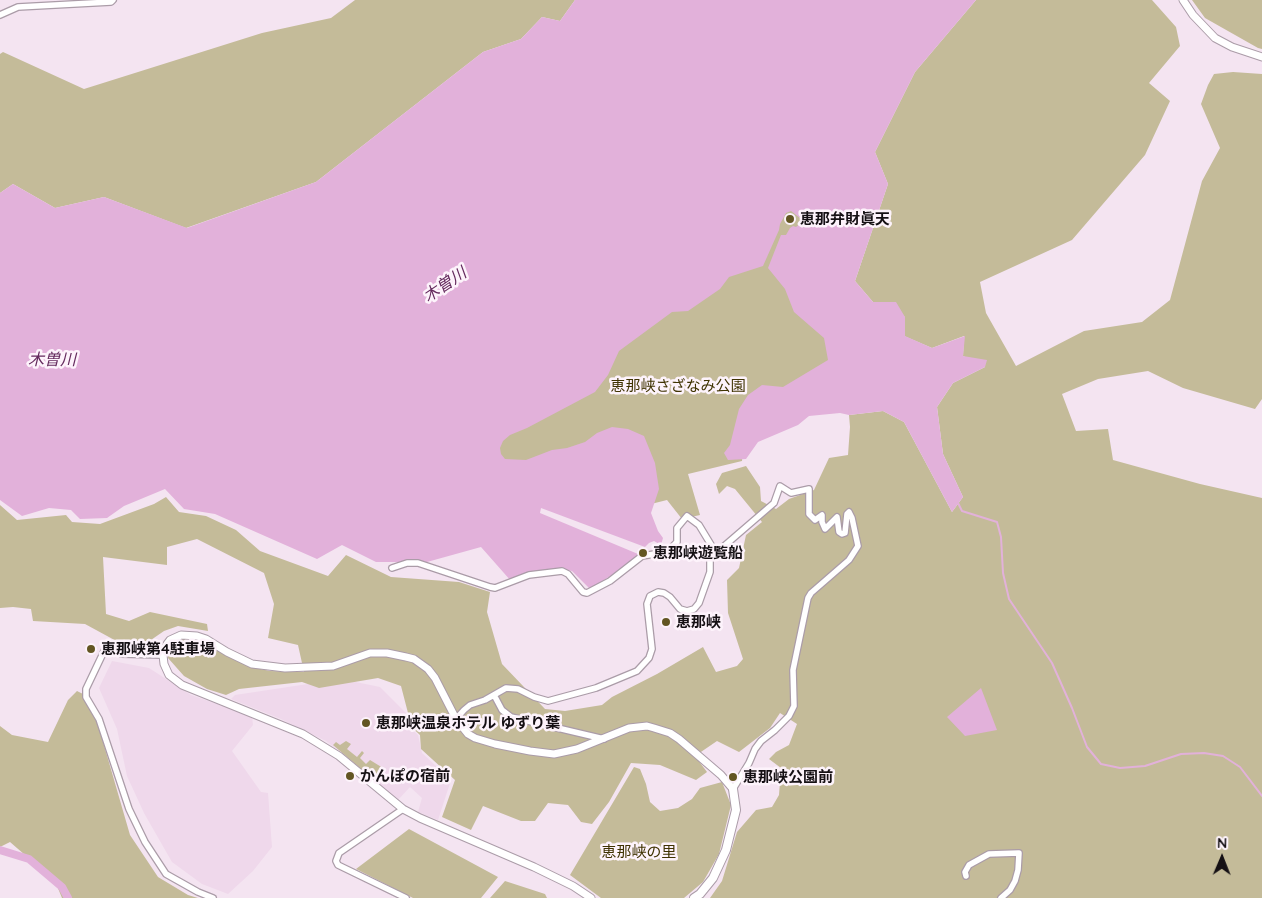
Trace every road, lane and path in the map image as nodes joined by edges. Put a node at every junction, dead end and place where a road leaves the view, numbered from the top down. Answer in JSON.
{"nodes":[{"id":1,"x":112,"y":0,"type":"edge"},
{"id":2,"x":1183,"y":0,"type":"edge"},
{"id":3,"x":0,"y":15,"type":"edge"},
{"id":4,"x":1262,"y":57,"type":"edge"},
{"id":5,"x":716,"y":553,"type":"junction"},
{"id":6,"x":392,"y":568,"type":"dead end"},
{"id":7,"x":163,"y":656,"type":"junction"},
{"id":8,"x":494,"y":694,"type":"junction"},
{"id":9,"x":456,"y":719,"type":"junction"},
{"id":10,"x":604,"y":739,"type":"junction"},
{"id":11,"x":733,"y":789,"type":"junction"},
{"id":12,"x":403,"y":809,"type":"junction"},
{"id":13,"x":966,"y":876,"type":"dead end"},
{"id":14,"x":213,"y":898,"type":"edge"},
{"id":15,"x":406,"y":898,"type":"edge"},
{"id":16,"x":591,"y":898,"type":"edge"},
{"id":17,"x":694,"y":898,"type":"edge"},
{"id":18,"x":1001,"y":898,"type":"edge"}],
"edges":[{"from":1,"to":3,"type":"street"},
{"from":2,"to":4,"type":"street"},
{"from":5,"to":6,"type":"street"},
{"from":5,"to":8,"type":"street"},
{"from":5,"to":11,"type":"street"},
{"from":7,"to":9,"type":"street"},
{"from":7,"to":12,"type":"street"},
{"from":7,"to":14,"type":"street"},
{"from":8,"to":9,"type":"street"},
{"from":8,"to":10,"type":"street"},
{"from":9,"to":10,"type":"street"},
{"from":10,"to":11,"type":"street"},
{"from":11,"to":17,"type":"main road"},
{"from":12,"to":15,"type":"street"},
{"from":12,"to":16,"type":"street"},
{"from":13,"to":18,"type":"street"}]}
